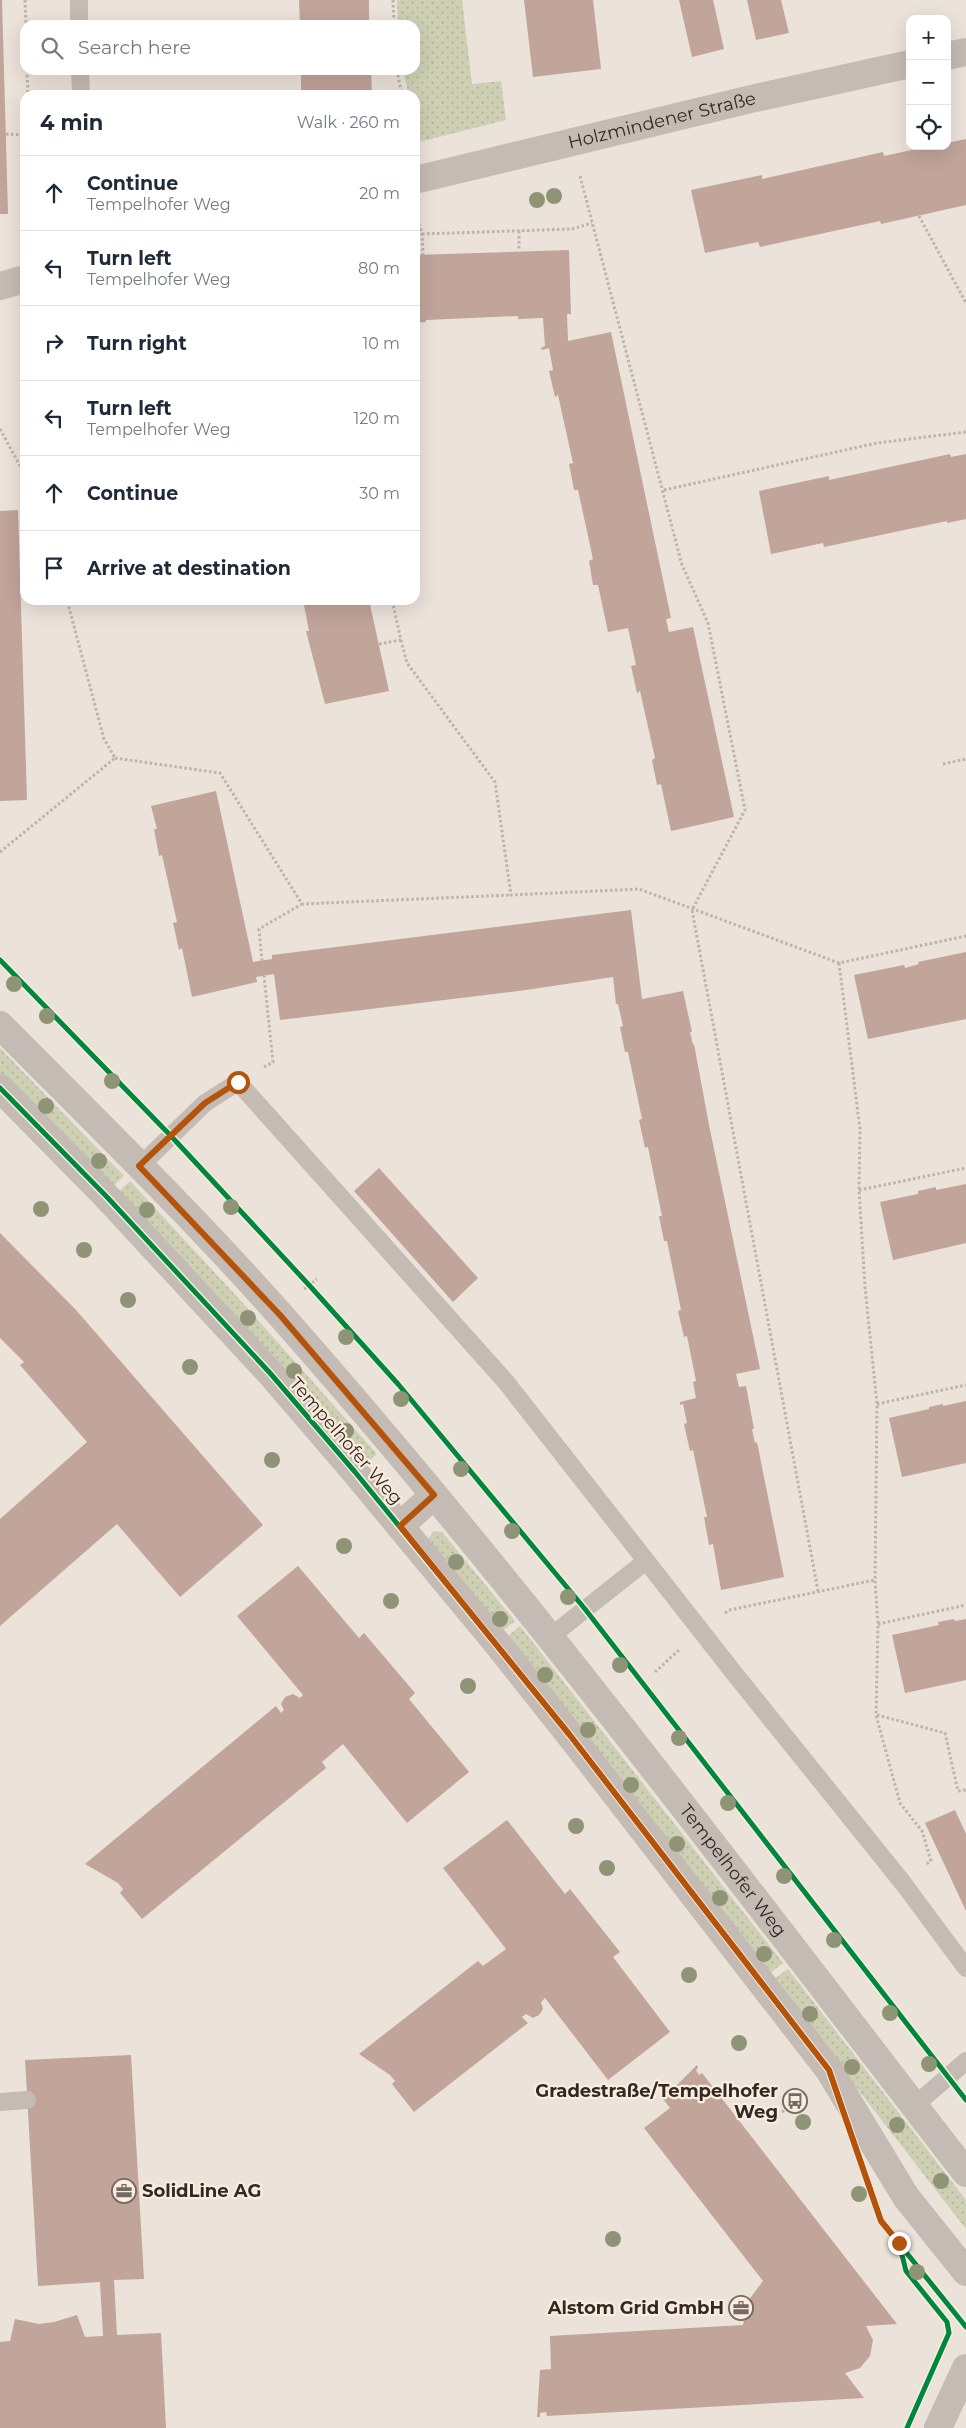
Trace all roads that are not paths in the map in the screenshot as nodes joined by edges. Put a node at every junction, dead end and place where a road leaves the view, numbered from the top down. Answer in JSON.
{"nodes":[{"id":1,"x":79,"y":0,"type":"edge"},
{"id":2,"x":79,"y":20,"type":"edge"},
{"id":3,"x":966,"y":52,"type":"edge"},
{"id":4,"x":951,"y":55,"type":"edge"},
{"id":5,"x":906,"y":65,"type":"edge"},
{"id":6,"x":80,"y":75,"type":"edge"},
{"id":7,"x":81,"y":90,"type":"edge"},
{"id":8,"x":420,"y":179,"type":"edge"},
{"id":9,"x":20,"y":280,"type":"edge"},
{"id":10,"x":0,"y":286,"type":"edge"},
{"id":11,"x":0,"y":1024,"type":"edge"},
{"id":12,"x":0,"y":1088,"type":"edge"},
{"id":13,"x":139,"y":1166,"type":"junction"},
{"id":14,"x":434,"y":1495,"type":"junction"},
{"id":15,"x":400,"y":1526,"type":"junction"},
{"id":16,"x":646,"y":1561,"type":"junction"},
{"id":17,"x":550,"y":1637,"type":"junction"},
{"id":18,"x":966,"y":1968,"type":"edge"},
{"id":19,"x":966,"y":2061,"type":"edge"},
{"id":20,"x":27,"y":2100,"type":"dead end"},
{"id":21,"x":0,"y":2102,"type":"edge"},
{"id":22,"x":914,"y":2106,"type":"junction"},
{"id":23,"x":966,"y":2174,"type":"edge"},
{"id":24,"x":966,"y":2272,"type":"edge"},
{"id":25,"x":966,"y":2368,"type":"edge"},
{"id":26,"x":938,"y":2428,"type":"edge"}],
"edges":[{"from":1,"to":2,"type":"lane"},
{"from":3,"to":4,"type":"street"},
{"from":5,"to":8,"type":"street","name":"Holzmindener Straße"},
{"from":6,"to":7,"type":"lane"},
{"from":9,"to":10,"type":"street"},
{"from":11,"to":13,"type":"street","name":"Tempelhofer Weg"},
{"from":12,"to":15,"type":"street","name":"Tempelhofer Weg"},
{"from":13,"to":14,"type":"street","name":"Tempelhofer Weg"},
{"from":13,"to":16,"type":"lane"},
{"from":14,"to":15,"type":"street"},
{"from":14,"to":17,"type":"street","name":"Tempelhofer Weg"},
{"from":15,"to":24,"type":"street","name":"Tempelhofer Weg"},
{"from":16,"to":17,"type":"lane"},
{"from":16,"to":18,"type":"lane"},
{"from":17,"to":22,"type":"street","name":"Tempelhofer Weg"},
{"from":19,"to":22,"type":"lane"},
{"from":20,"to":21,"type":"lane"},
{"from":22,"to":23,"type":"street","name":"Tempelhofer Weg"},
{"from":25,"to":26,"type":"street"}]}
